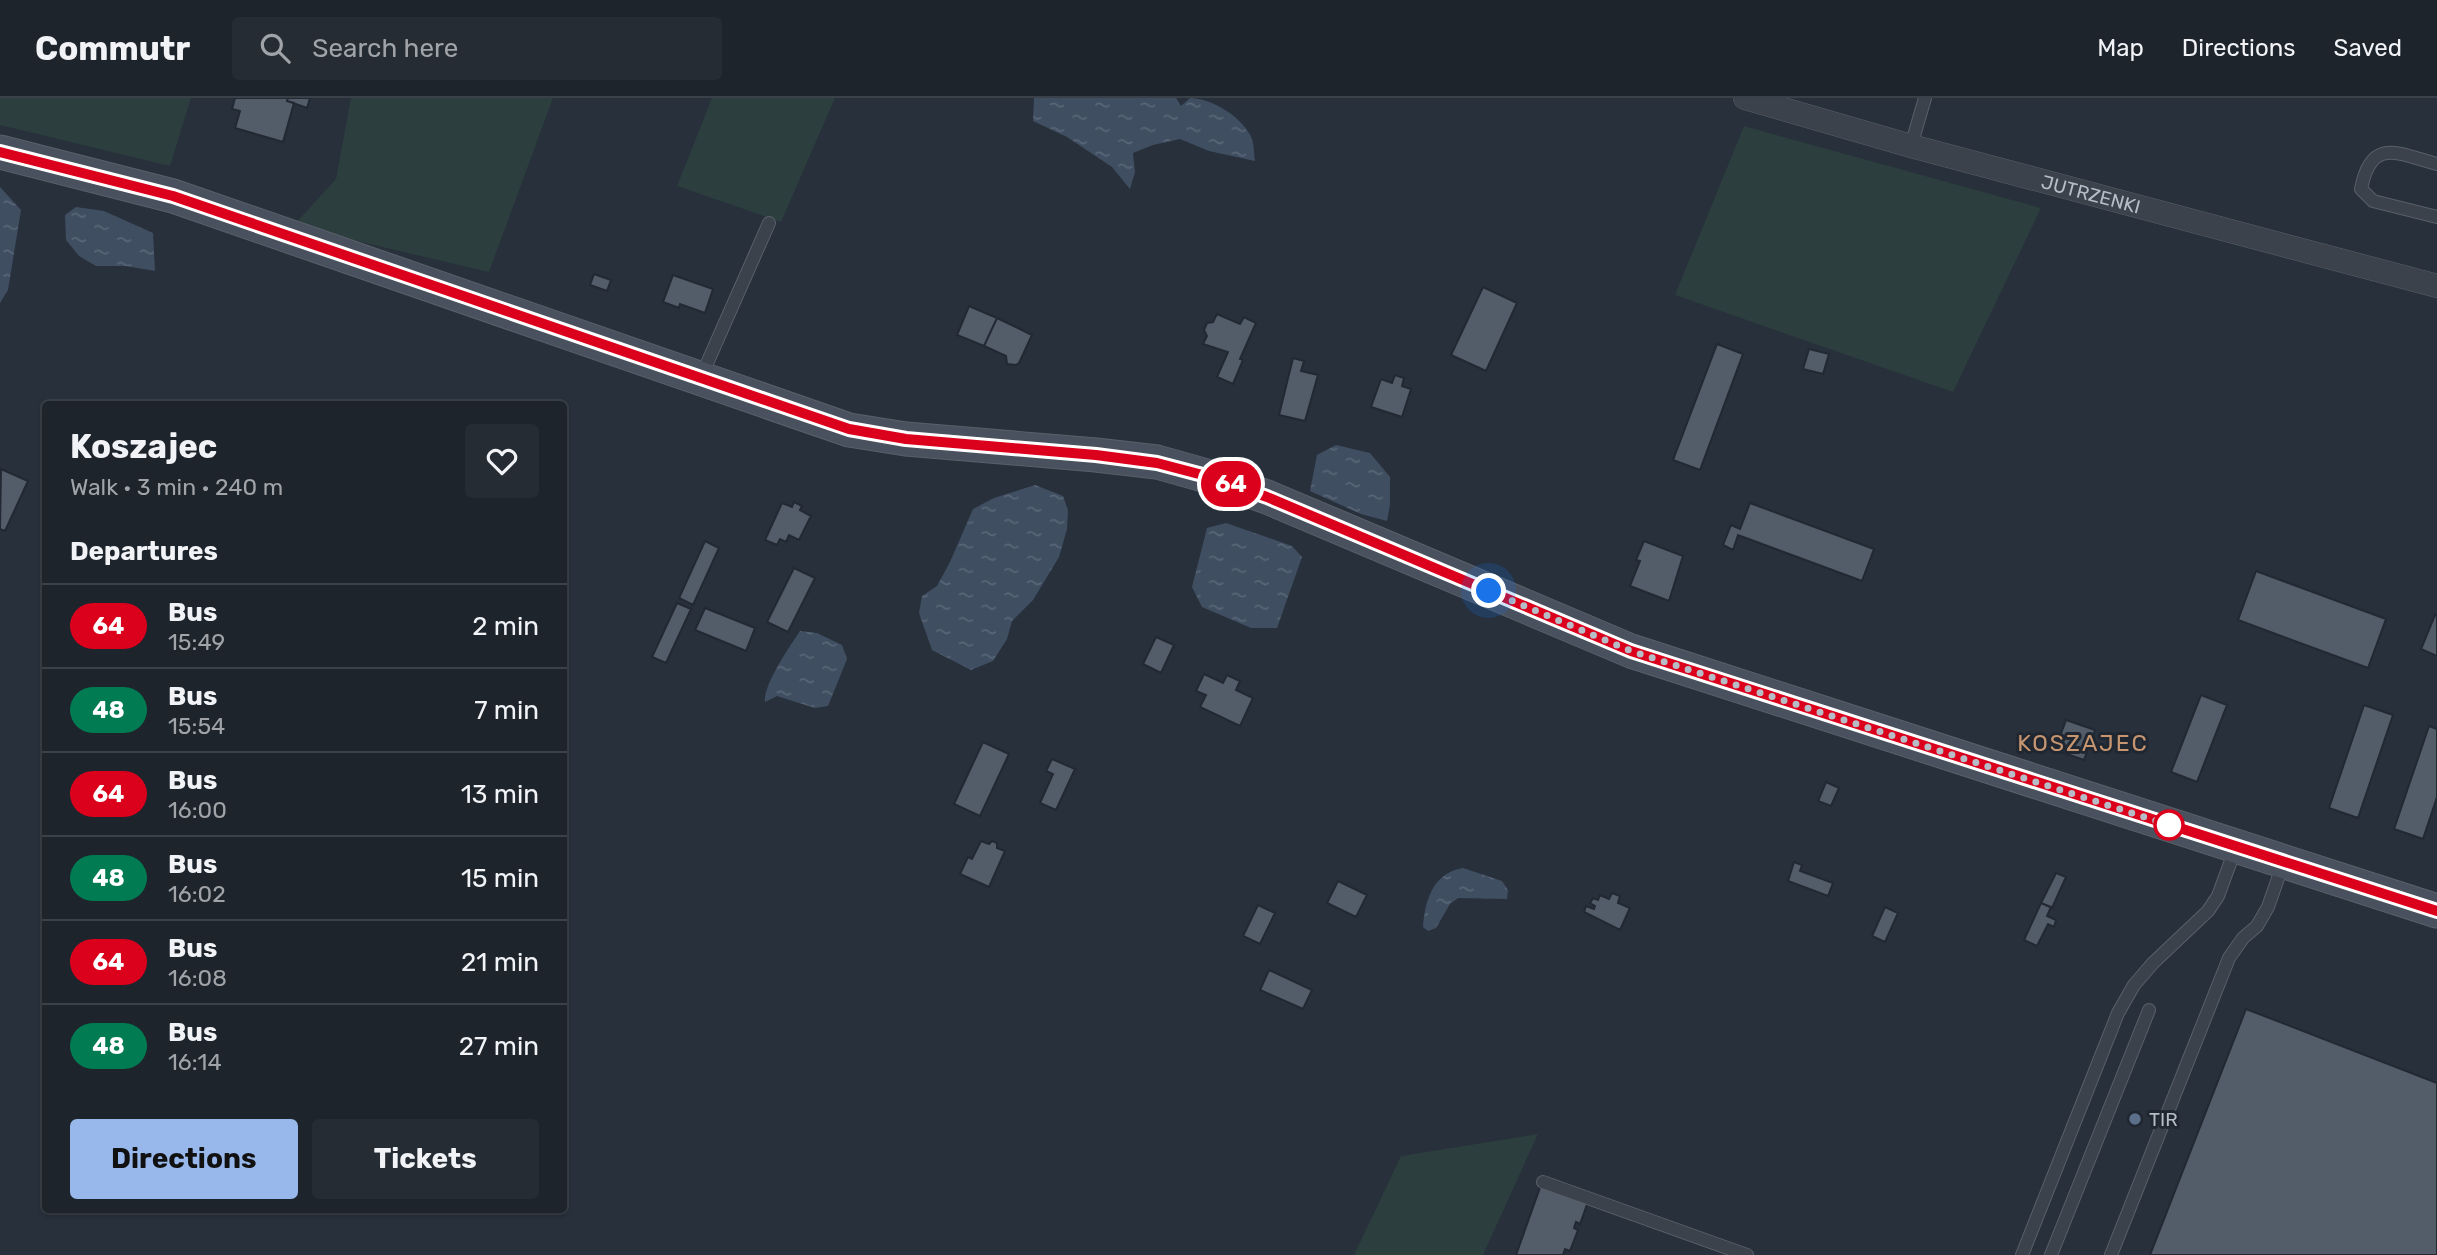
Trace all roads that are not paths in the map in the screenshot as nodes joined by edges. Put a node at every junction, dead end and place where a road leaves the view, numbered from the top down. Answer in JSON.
{"nodes":[{"id":1,"x":1745,"y":98,"type":"edge"},
{"id":2,"x":1925,"y":98,"type":"edge"},
{"id":3,"x":1911,"y":146,"type":"junction"},
{"id":4,"x":0,"y":152,"type":"edge"},
{"id":5,"x":2437,"y":164,"type":"edge"},
{"id":6,"x":2437,"y":217,"type":"edge"},
{"id":7,"x":769,"y":223,"type":"dead end"},
{"id":8,"x":2437,"y":286,"type":"edge"},
{"id":9,"x":701,"y":378,"type":"junction"},
{"id":10,"x":2236,"y":846,"type":"junction"},
{"id":11,"x":2284,"y":862,"type":"junction"},
{"id":12,"x":2437,"y":911,"type":"edge"},
{"id":13,"x":2149,"y":1010,"type":"dead end"},
{"id":14,"x":1543,"y":1182,"type":"dead end"},
{"id":15,"x":1747,"y":1255,"type":"edge"},
{"id":16,"x":2022,"y":1255,"type":"edge"},
{"id":17,"x":2050,"y":1255,"type":"edge"},
{"id":18,"x":2111,"y":1255,"type":"edge"}],
"edges":[{"from":1,"to":3,"type":"street","name":"JUTRZENKI"},
{"from":2,"to":3,"type":"lane"},
{"from":3,"to":8,"type":"street","name":"JUTRZENKI"},
{"from":4,"to":9,"type":"street"},
{"from":5,"to":6,"type":"lane"},
{"from":7,"to":9,"type":"lane"},
{"from":9,"to":10,"type":"street"},
{"from":10,"to":11,"type":"street"},
{"from":10,"to":16,"type":"lane"},
{"from":11,"to":12,"type":"street"},
{"from":11,"to":18,"type":"lane"},
{"from":13,"to":17,"type":"lane"},
{"from":14,"to":15,"type":"lane"}]}
